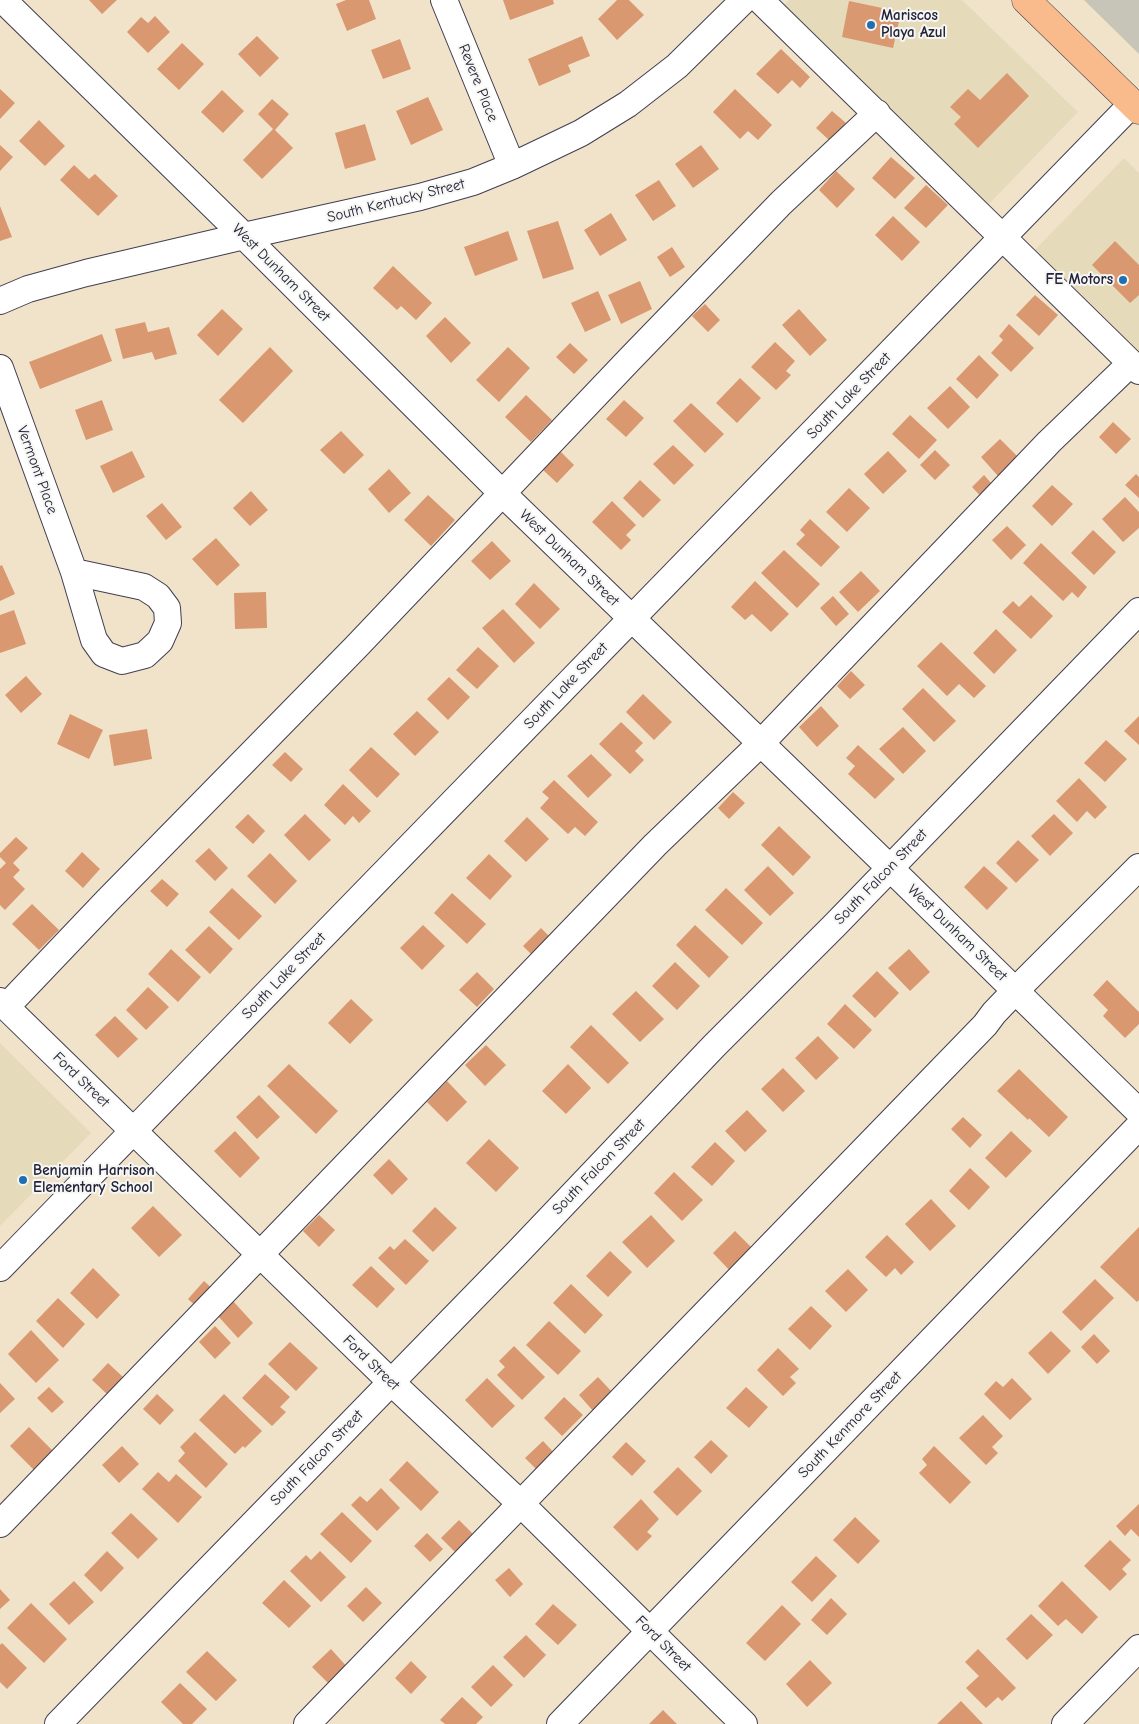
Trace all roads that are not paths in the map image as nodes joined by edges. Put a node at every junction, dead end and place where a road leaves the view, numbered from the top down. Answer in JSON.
{"nodes":[{"id":1,"x":3,"y":0,"type":"edge"},
{"id":2,"x":444,"y":0,"type":"edge"},
{"id":3,"x":744,"y":0,"type":"edge"},
{"id":4,"x":760,"y":0,"type":"edge"},
{"id":5,"x":1026,"y":0,"type":"edge"},
{"id":6,"x":1136,"y":107,"type":"edge"},
{"id":7,"x":877,"y":113,"type":"junction"},
{"id":8,"x":512,"y":166,"type":"junction"},
{"id":9,"x":244,"y":236,"type":"junction"},
{"id":10,"x":1003,"y":237,"type":"junction"},
{"id":11,"x":0,"y":301,"type":"edge"},
{"id":12,"x":1135,"y":367,"type":"edge"},
{"id":13,"x":0,"y":368,"type":"edge"},
{"id":14,"x":502,"y":493,"type":"junction"},
{"id":15,"x":74,"y":572,"type":"dead end"},
{"id":16,"x":1139,"y":611,"type":"edge"},
{"id":17,"x":632,"y":618,"type":"junction"},
{"id":18,"x":761,"y":743,"type":"junction"},
{"id":19,"x":1139,"y":867,"type":"edge"},
{"id":20,"x":890,"y":868,"type":"junction"},
{"id":21,"x":1016,"y":990,"type":"junction"},
{"id":22,"x":3,"y":1004,"type":"edge"},
{"id":23,"x":1139,"y":1112,"type":"edge"},
{"id":24,"x":1139,"y":1126,"type":"edge"},
{"id":25,"x":133,"y":1131,"type":"junction"},
{"id":26,"x":261,"y":1256,"type":"junction"},
{"id":27,"x":0,"y":1268,"type":"edge"},
{"id":28,"x":391,"y":1382,"type":"junction"},
{"id":29,"x":521,"y":1504,"type":"junction"},
{"id":30,"x":0,"y":1524,"type":"edge"},
{"id":31,"x":649,"y":1630,"type":"junction"},
{"id":32,"x":1139,"y":1648,"type":"edge"},
{"id":33,"x":58,"y":1724,"type":"edge"},
{"id":34,"x":307,"y":1724,"type":"edge"},
{"id":35,"x":560,"y":1724,"type":"edge"},
{"id":36,"x":744,"y":1724,"type":"edge"},
{"id":37,"x":1065,"y":1724,"type":"edge"}],
"edges":[{"from":1,"to":9,"type":"street","name":"West Dunham Street"},
{"from":2,"to":8,"type":"street","name":"Revere Place"},
{"from":3,"to":8,"type":"street","name":"South Kentucky Street"},
{"from":4,"to":7,"type":"street"},
{"from":5,"to":6,"type":"main road"},
{"from":6,"to":10,"type":"street","name":"South Lake Street"},
{"from":7,"to":10,"type":"street"},
{"from":7,"to":14,"type":"street"},
{"from":8,"to":9,"type":"street","name":"South Kentucky Street"},
{"from":9,"to":11,"type":"street","name":"South Kentucky Street"},
{"from":9,"to":14,"type":"street","name":"West Dunham Street"},
{"from":10,"to":12,"type":"street"},
{"from":10,"to":17,"type":"street","name":"South Lake Street"},
{"from":12,"to":18,"type":"street"},
{"from":13,"to":15,"type":"street","name":"Vermont Place"},
{"from":14,"to":17,"type":"street","name":"West Dunham Street"},
{"from":14,"to":22,"type":"street"},
{"from":16,"to":20,"type":"street","name":"South Falcon Street"},
{"from":17,"to":18,"type":"street","name":"West Dunham Street"},
{"from":17,"to":25,"type":"street","name":"South Lake Street"},
{"from":18,"to":20,"type":"street","name":"West Dunham Street"},
{"from":18,"to":26,"type":"street"},
{"from":19,"to":21,"type":"street"},
{"from":20,"to":21,"type":"street","name":"West Dunham Street"},
{"from":20,"to":28,"type":"street","name":"South Falcon Street"},
{"from":21,"to":23,"type":"street","name":"West Dunham Street"},
{"from":21,"to":29,"type":"street"},
{"from":22,"to":25,"type":"street","name":"Ford Street"},
{"from":24,"to":31,"type":"street","name":"South Kenmore Street"},
{"from":25,"to":26,"type":"street","name":"Ford Street"},
{"from":25,"to":27,"type":"street","name":"South Lake Street"},
{"from":26,"to":28,"type":"street","name":"Ford Street"},
{"from":26,"to":30,"type":"street"},
{"from":28,"to":29,"type":"street","name":"Ford Street"},
{"from":28,"to":33,"type":"street","name":"South Falcon Street"},
{"from":29,"to":31,"type":"street","name":"Ford Street"},
{"from":29,"to":34,"type":"street"},
{"from":31,"to":35,"type":"street","name":"South Kenmore Street"},
{"from":31,"to":36,"type":"street","name":"Ford Street"},
{"from":32,"to":37,"type":"street"}]}
